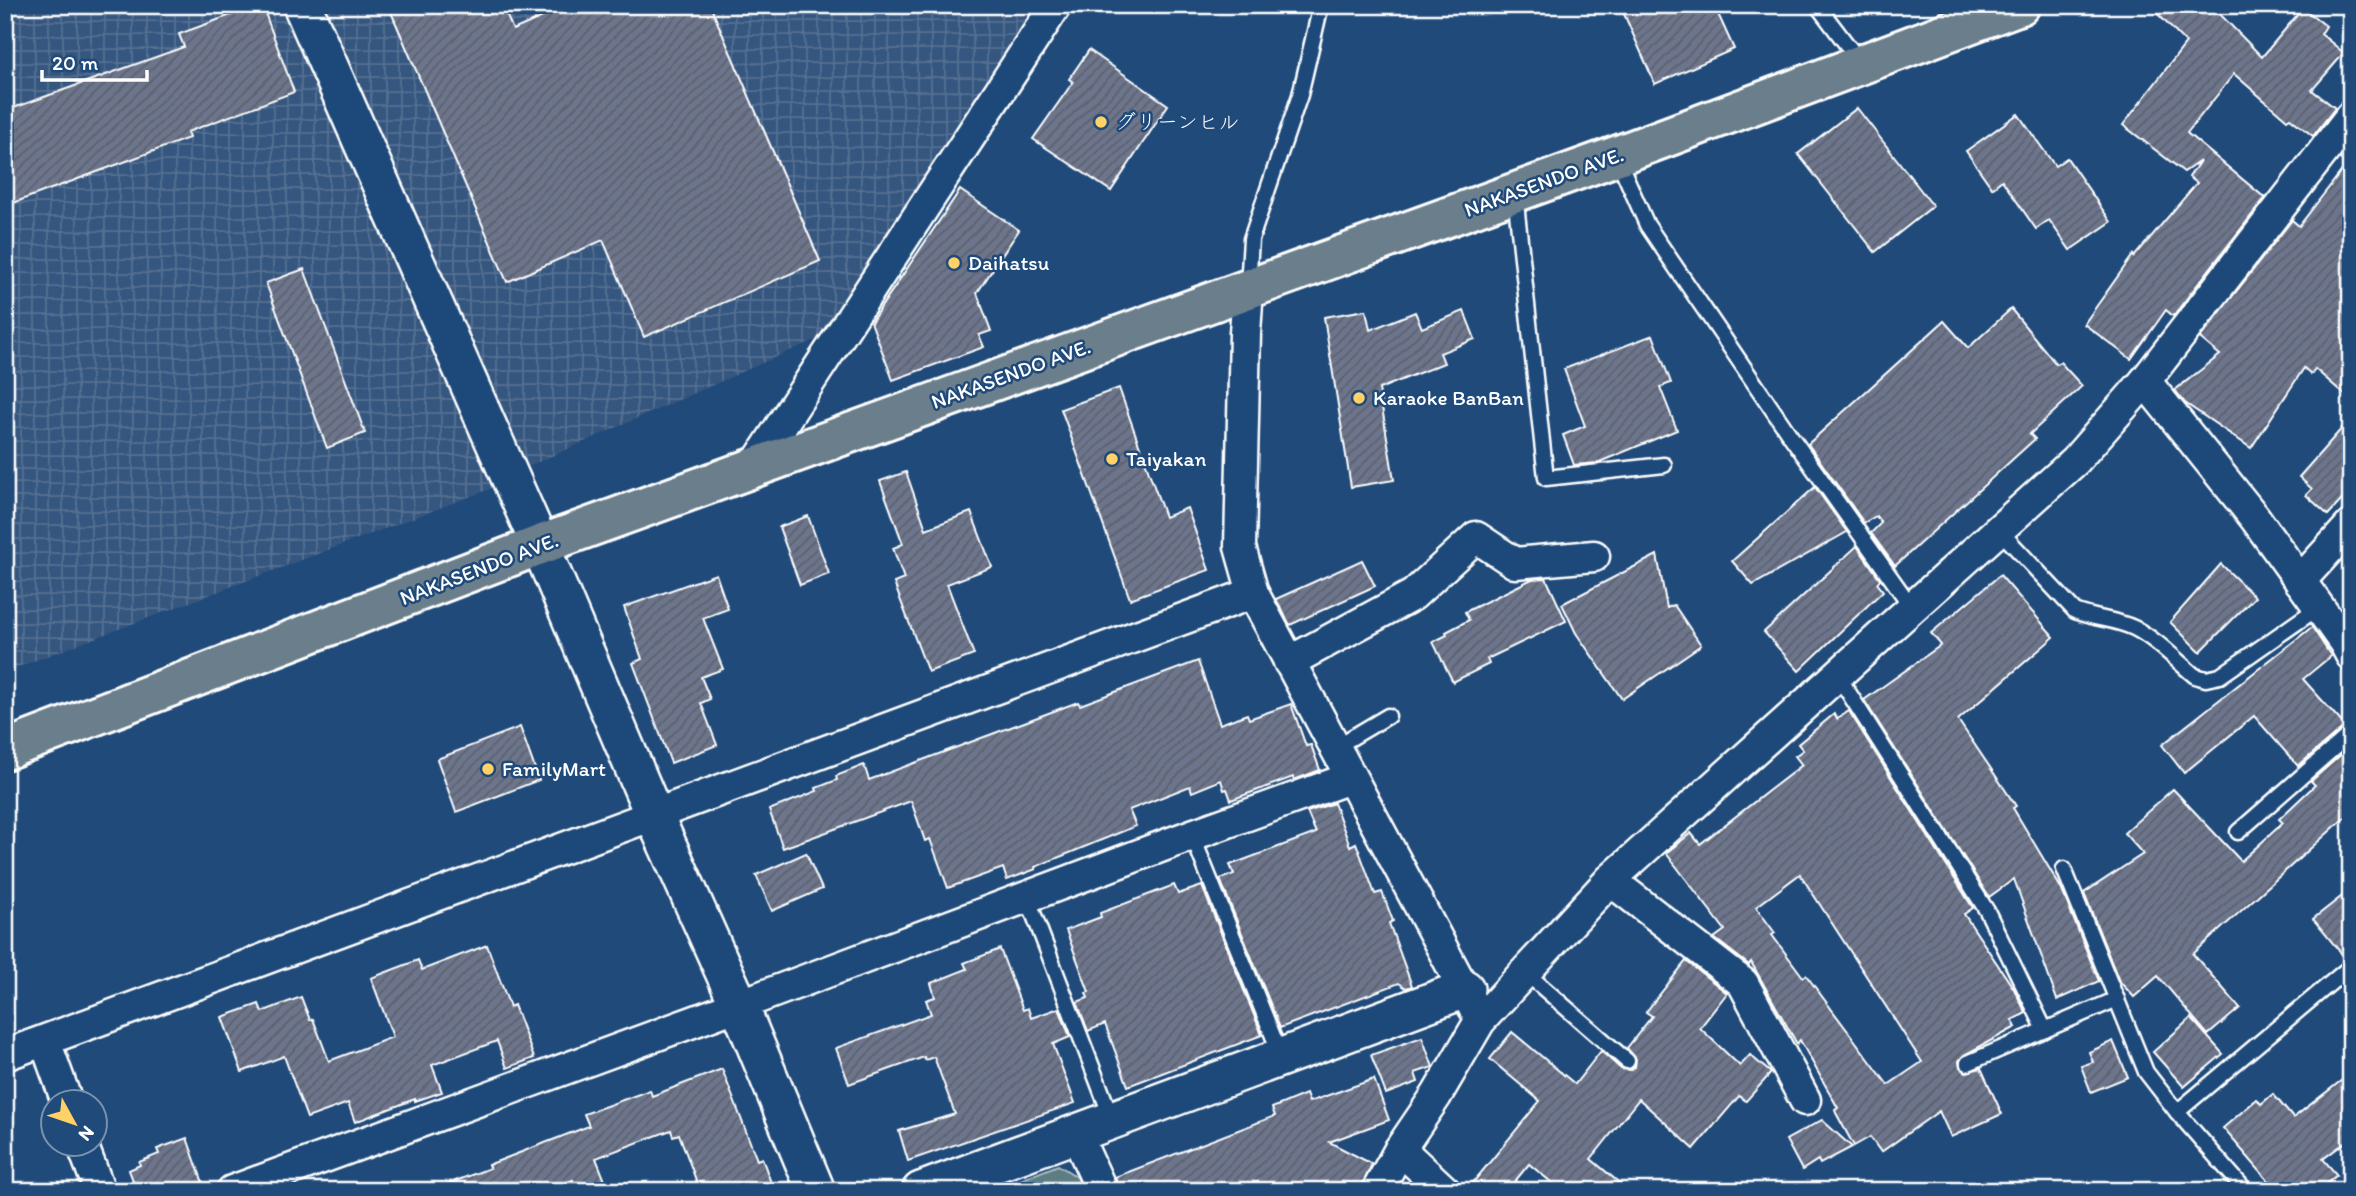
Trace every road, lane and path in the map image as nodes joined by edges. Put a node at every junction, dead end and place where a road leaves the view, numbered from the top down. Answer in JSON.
{"nodes":[{"id":1,"x":302,"y":5,"type":"edge"},
{"id":2,"x":1056,"y":5,"type":"edge"},
{"id":3,"x":1321,"y":5,"type":"edge"},
{"id":4,"x":1817,"y":5,"type":"edge"},
{"id":5,"x":2020,"y":5,"type":"edge"},
{"id":6,"x":1861,"y":63,"type":"junction"},
{"id":7,"x":2351,"y":116,"type":"edge"},
{"id":8,"x":1616,"y":156,"type":"junction"},
{"id":9,"x":1515,"y":192,"type":"junction"},
{"id":10,"x":1248,"y":288,"type":"junction"},
{"id":11,"x":2145,"y":381,"type":"junction"},
{"id":12,"x":1664,"y":465,"type":"dead end"},
{"id":13,"x":754,"y":467,"type":"junction"},
{"id":14,"x":2351,"y":525,"type":"edge"},
{"id":15,"x":1999,"y":530,"type":"junction"},
{"id":16,"x":540,"y":545,"type":"junction"},
{"id":17,"x":1594,"y":556,"type":"dead end"},
{"id":18,"x":2300,"y":581,"type":"junction"},
{"id":19,"x":1253,"y":593,"type":"junction"},
{"id":20,"x":2319,"y":607,"type":"junction"},
{"id":21,"x":1913,"y":609,"type":"junction"},
{"id":22,"x":2351,"y":655,"type":"edge"},
{"id":23,"x":1289,"y":662,"type":"junction"},
{"id":24,"x":1838,"y":676,"type":"junction"},
{"id":25,"x":1388,"y":716,"type":"dead end"},
{"id":26,"x":2351,"y":733,"type":"edge"},
{"id":27,"x":1334,"y":748,"type":"junction"},
{"id":28,"x":5,"y":750,"type":"edge"},
{"id":29,"x":1350,"y":778,"type":"junction"},
{"id":30,"x":653,"y":814,"type":"junction"},
{"id":31,"x":2238,"y":832,"type":"dead end"},
{"id":32,"x":1192,"y":835,"type":"junction"},
{"id":33,"x":2064,"y":869,"type":"dead end"},
{"id":34,"x":1610,"y":880,"type":"junction"},
{"id":35,"x":1027,"y":897,"type":"junction"},
{"id":36,"x":2351,"y":966,"type":"edge"},
{"id":37,"x":1525,"y":972,"type":"junction"},
{"id":38,"x":2117,"y":999,"type":"junction"},
{"id":39,"x":739,"y":1005,"type":"junction"},
{"id":40,"x":1472,"y":1005,"type":"junction"},
{"id":41,"x":2045,"y":1030,"type":"junction"},
{"id":42,"x":45,"y":1041,"type":"junction"},
{"id":43,"x":5,"y":1055,"type":"edge"},
{"id":44,"x":1281,"y":1056,"type":"junction"},
{"id":45,"x":1627,"y":1061,"type":"dead end"},
{"id":46,"x":1968,"y":1063,"type":"dead end"},
{"id":47,"x":62,"y":1088,"type":"edge"},
{"id":48,"x":1805,"y":1100,"type":"dead end"},
{"id":49,"x":2177,"y":1112,"type":"junction"},
{"id":50,"x":1112,"y":1120,"type":"junction"},
{"id":51,"x":1076,"y":1134,"type":"junction"},
{"id":52,"x":1400,"y":1149,"type":"junction"},
{"id":53,"x":88,"y":1158,"type":"edge"},
{"id":54,"x":2243,"y":1190,"type":"edge"},
{"id":55,"x":100,"y":1191,"type":"edge"},
{"id":56,"x":232,"y":1191,"type":"edge"},
{"id":57,"x":816,"y":1191,"type":"edge"},
{"id":58,"x":921,"y":1191,"type":"edge"},
{"id":59,"x":1102,"y":1191,"type":"edge"},
{"id":60,"x":1377,"y":1191,"type":"edge"},
{"id":61,"x":1446,"y":1191,"type":"edge"}],
"edges":[{"from":1,"to":16,"type":"street"},
{"from":2,"to":13,"type":"street"},
{"from":3,"to":10,"type":"lane"},
{"from":4,"to":6,"type":"lane"},
{"from":5,"to":6,"type":"highway","name":"NAKASENDO AVE."},
{"from":6,"to":8,"type":"highway","name":"NAKASENDO AVE."},
{"from":7,"to":11,"type":"street"},
{"from":8,"to":9,"type":"highway","name":"NAKASENDO AVE."},
{"from":8,"to":21,"type":"lane"},
{"from":9,"to":10,"type":"highway","name":"NAKASENDO AVE."},
{"from":9,"to":12,"type":"lane"},
{"from":10,"to":13,"type":"highway","name":"NAKASENDO AVE."},
{"from":10,"to":19,"type":"street"},
{"from":11,"to":15,"type":"street"},
{"from":11,"to":18,"type":"street"},
{"from":13,"to":16,"type":"highway","name":"NAKASENDO AVE."},
{"from":14,"to":18,"type":"street"},
{"from":15,"to":20,"type":"lane"},
{"from":15,"to":21,"type":"street"},
{"from":16,"to":28,"type":"highway","name":"NAKASENDO AVE."},
{"from":16,"to":30,"type":"street"},
{"from":17,"to":23,"type":"street"},
{"from":18,"to":20,"type":"street"},
{"from":19,"to":23,"type":"street"},
{"from":19,"to":30,"type":"street"},
{"from":20,"to":22,"type":"street"},
{"from":21,"to":24,"type":"street"},
{"from":23,"to":27,"type":"street"},
{"from":24,"to":34,"type":"street"},
{"from":24,"to":41,"type":"lane"},
{"from":25,"to":27,"type":"lane"},
{"from":26,"to":31,"type":"lane"},
{"from":27,"to":29,"type":"street"},
{"from":29,"to":32,"type":"street"},
{"from":29,"to":40,"type":"street"},
{"from":30,"to":39,"type":"street"},
{"from":30,"to":42,"type":"street"},
{"from":32,"to":35,"type":"street"},
{"from":32,"to":44,"type":"lane"},
{"from":33,"to":38,"type":"lane"},
{"from":34,"to":37,"type":"street"},
{"from":34,"to":48,"type":"street"},
{"from":35,"to":39,"type":"street"},
{"from":35,"to":50,"type":"lane"},
{"from":36,"to":49,"type":"lane"},
{"from":37,"to":40,"type":"street"},
{"from":37,"to":45,"type":"lane"},
{"from":38,"to":41,"type":"lane"},
{"from":38,"to":49,"type":"lane"},
{"from":39,"to":56,"type":"street"},
{"from":39,"to":57,"type":"street"},
{"from":40,"to":44,"type":"street"},
{"from":40,"to":52,"type":"street"},
{"from":41,"to":46,"type":"lane"},
{"from":42,"to":43,"type":"street"},
{"from":42,"to":47,"type":"street"},
{"from":44,"to":50,"type":"street"},
{"from":49,"to":54,"type":"lane"},
{"from":50,"to":51,"type":"street"},
{"from":51,"to":58,"type":"street"},
{"from":51,"to":59,"type":"street"},
{"from":52,"to":60,"type":"street"},
{"from":52,"to":61,"type":"street"},
{"from":53,"to":55,"type":"street"}]}
